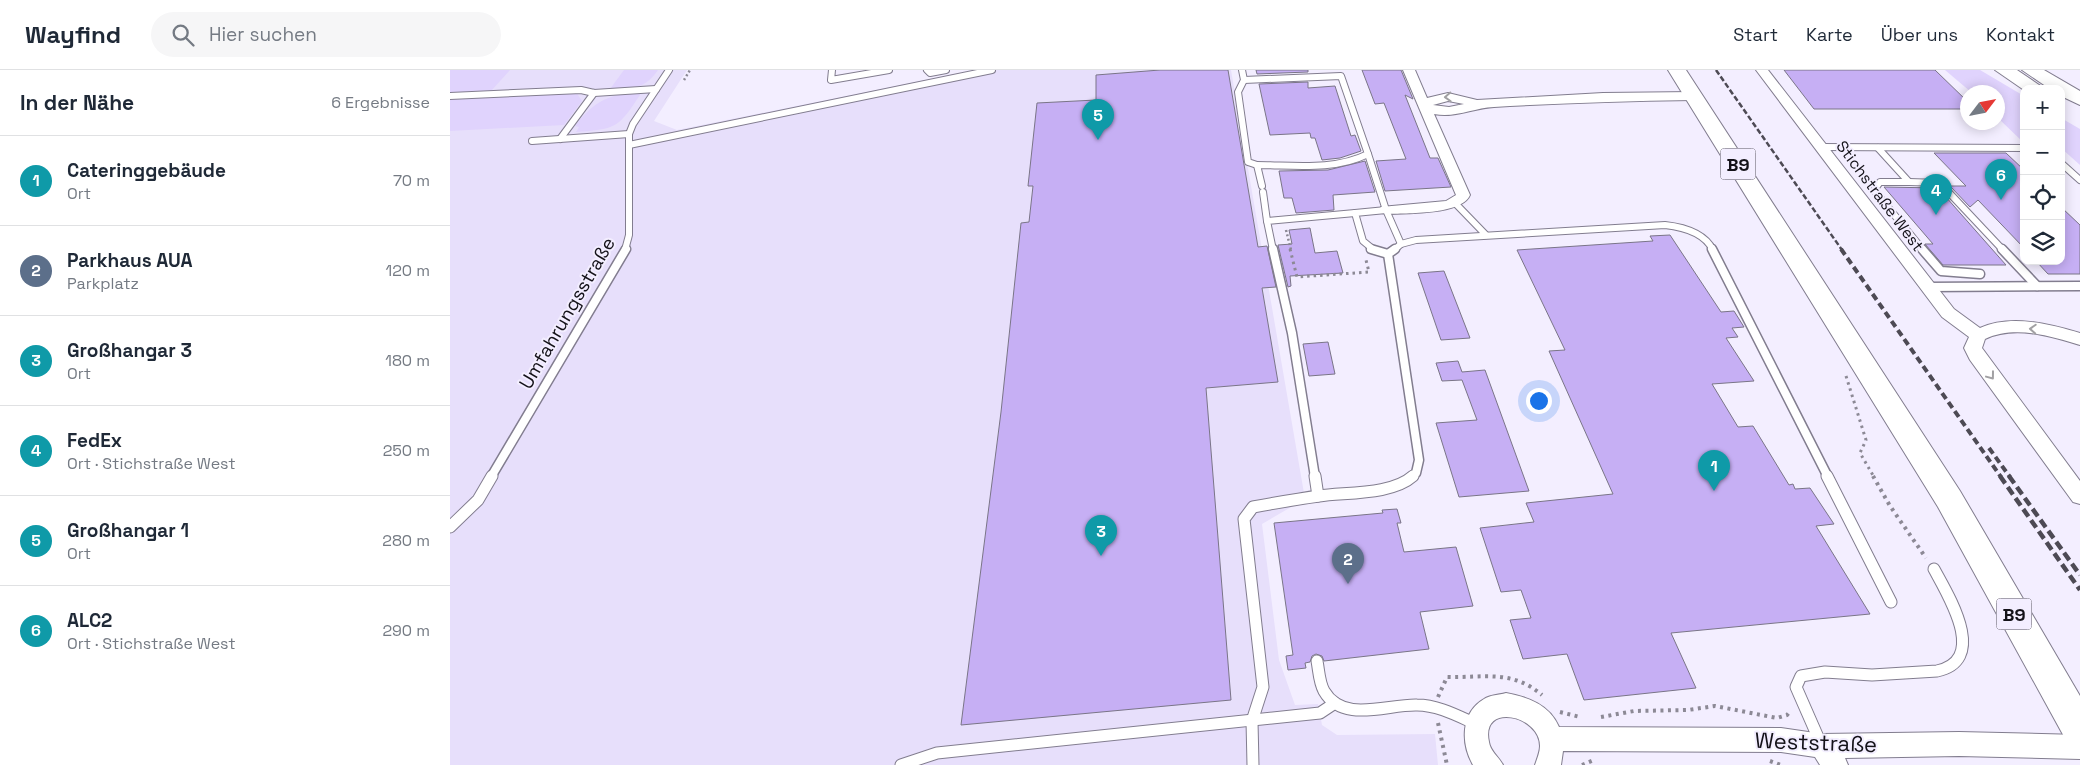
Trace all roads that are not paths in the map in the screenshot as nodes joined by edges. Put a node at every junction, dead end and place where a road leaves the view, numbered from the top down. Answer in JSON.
{"nodes":[{"id":1,"x":669,"y":70,"type":"edge"},
{"id":2,"x":832,"y":70,"type":"edge"},
{"id":3,"x":889,"y":70,"type":"edge"},
{"id":4,"x":927,"y":70,"type":"edge"},
{"id":5,"x":946,"y":70,"type":"edge"},
{"id":6,"x":992,"y":70,"type":"edge"},
{"id":7,"x":1242,"y":70,"type":"edge"},
{"id":8,"x":1409,"y":70,"type":"edge"},
{"id":9,"x":1762,"y":70,"type":"edge"},
{"id":10,"x":2004,"y":70,"type":"edge"},
{"id":11,"x":2031,"y":70,"type":"edge"},
{"id":12,"x":1244,"y":80,"type":"junction"},
{"id":13,"x":1685,"y":83,"type":"edge"},
{"id":14,"x":2029,"y":85,"type":"edge"},
{"id":15,"x":656,"y":89,"type":"junction"},
{"id":16,"x":594,"y":93,"type":"junction"},
{"id":17,"x":450,"y":96,"type":"edge"},
{"id":18,"x":2080,"y":99,"type":"edge"},
{"id":19,"x":1423,"y":106,"type":"junction"},
{"id":20,"x":2065,"y":106,"type":"edge"},
{"id":21,"x":2080,"y":114,"type":"edge"},
{"id":22,"x":630,"y":134,"type":"junction"},
{"id":23,"x":560,"y":138,"type":"junction"},
{"id":24,"x":532,"y":141,"type":"dead end"},
{"id":25,"x":629,"y":145,"type":"junction"},
{"id":26,"x":1821,"y":148,"type":"junction"},
{"id":27,"x":1878,"y":148,"type":"junction"},
{"id":28,"x":2020,"y":148,"type":"edge"},
{"id":29,"x":1368,"y":154,"type":"junction"},
{"id":30,"x":1257,"y":165,"type":"junction"},
{"id":31,"x":2065,"y":167,"type":"edge"},
{"id":32,"x":2080,"y":180,"type":"edge"},
{"id":33,"x":1909,"y":182,"type":"junction"},
{"id":34,"x":1455,"y":204,"type":"junction"},
{"id":35,"x":1386,"y":210,"type":"junction"},
{"id":36,"x":1355,"y":212,"type":"junction"},
{"id":37,"x":1267,"y":221,"type":"junction"},
{"id":38,"x":1486,"y":235,"type":"junction"},
{"id":39,"x":1916,"y":241,"type":"junction"},
{"id":40,"x":1894,"y":242,"type":"junction"},
{"id":41,"x":1401,"y":244,"type":"junction"},
{"id":42,"x":1388,"y":254,"type":"junction"},
{"id":43,"x":1980,"y":274,"type":"dead end"},
{"id":44,"x":2037,"y":286,"type":"junction"},
{"id":45,"x":2080,"y":286,"type":"edge"},
{"id":46,"x":1928,"y":287,"type":"junction"},
{"id":47,"x":1978,"y":334,"type":"junction"},
{"id":48,"x":2080,"y":339,"type":"edge"},
{"id":49,"x":1318,"y":496,"type":"junction"},
{"id":50,"x":2080,"y":496,"type":"edge"},
{"id":51,"x":450,"y":527,"type":"edge"},
{"id":52,"x":1934,"y":569,"type":"road end"},
{"id":53,"x":1891,"y":602,"type":"dead end"},
{"id":54,"x":1317,"y":661,"type":"dead end"},
{"id":55,"x":1335,"y":703,"type":"junction"},
{"id":56,"x":1252,"y":721,"type":"junction"},
{"id":57,"x":1476,"y":724,"type":"junction"},
{"id":58,"x":2080,"y":730,"type":"edge"},
{"id":59,"x":1553,"y":740,"type":"junction"},
{"id":60,"x":2080,"y":747,"type":"edge"},
{"id":61,"x":1829,"y":756,"type":"edge"},
{"id":62,"x":1486,"y":764,"type":"edge"},
{"id":63,"x":901,"y":765,"type":"edge"},
{"id":64,"x":1253,"y":765,"type":"edge"},
{"id":65,"x":1548,"y":765,"type":"edge"}],
"edges":[{"from":1,"to":15,"type":"lane","name":"Umfahrungsstraße"},
{"from":2,"to":3,"type":"lane"},
{"from":4,"to":5,"type":"lane"},
{"from":6,"to":25,"type":"lane"},
{"from":7,"to":12,"type":"lane"},
{"from":8,"to":19,"type":"street"},
{"from":9,"to":26,"type":"street","name":"Stichstraße West"},
{"from":10,"to":14,"type":"main road"},
{"from":11,"to":18,"type":"main road"},
{"from":12,"to":29,"type":"lane"},
{"from":12,"to":30,"type":"lane"},
{"from":13,"to":19,"type":"street"},
{"from":13,"to":58,"type":"main road","number":"B9"},
{"from":15,"to":16,"type":"lane"},
{"from":15,"to":22,"type":"lane","name":"Umfahrungsstraße"},
{"from":16,"to":17,"type":"lane"},
{"from":16,"to":23,"type":"lane"},
{"from":19,"to":34,"type":"street"},
{"from":20,"to":21,"type":"main road"},
{"from":22,"to":23,"type":"lane"},
{"from":22,"to":25,"type":"lane","name":"Umfahrungsstraße"},
{"from":23,"to":24,"type":"lane"},
{"from":25,"to":51,"type":"lane","name":"Umfahrungsstraße"},
{"from":26,"to":27,"type":"lane"},
{"from":26,"to":40,"type":"street","name":"Stichstraße West"},
{"from":27,"to":28,"type":"lane"},
{"from":27,"to":33,"type":"lane"},
{"from":29,"to":30,"type":"lane"},
{"from":29,"to":35,"type":"lane"},
{"from":30,"to":37,"type":"lane"},
{"from":31,"to":32,"type":"lane"},
{"from":33,"to":39,"type":"lane"},
{"from":33,"to":44,"type":"lane"},
{"from":34,"to":35,"type":"street"},
{"from":34,"to":38,"type":"lane"},
{"from":35,"to":36,"type":"lane"},
{"from":35,"to":41,"type":"lane"},
{"from":36,"to":37,"type":"lane"},
{"from":36,"to":42,"type":"lane"},
{"from":37,"to":49,"type":"lane"},
{"from":38,"to":41,"type":"lane"},
{"from":38,"to":53,"type":"lane"},
{"from":39,"to":40,"type":"lane"},
{"from":39,"to":43,"type":"lane"},
{"from":40,"to":46,"type":"street","name":"Stichstraße West"},
{"from":41,"to":42,"type":"lane"},
{"from":42,"to":49,"type":"lane"},
{"from":44,"to":45,"type":"lane"},
{"from":44,"to":46,"type":"lane"},
{"from":46,"to":47,"type":"street","name":"Stichstraße West"},
{"from":48,"to":47,"type":"street","one_way":true},
{"from":47,"to":50,"type":"street","one_way":true},
{"from":49,"to":56,"type":"lane"},
{"from":52,"to":61,"type":"lane"},
{"from":54,"to":55,"type":"lane"},
{"from":55,"to":56,"type":"lane"},
{"from":55,"to":57,"type":"lane"},
{"from":56,"to":63,"type":"lane"},
{"from":56,"to":64,"type":"lane"},
{"from":57,"to":59,"type":"street"},
{"from":57,"to":62,"type":"street"},
{"from":59,"to":61,"type":"street","name":"Weststraße"},
{"from":59,"to":65,"type":"street"},
{"from":60,"to":61,"type":"street","name":"Weststraße"}]}
